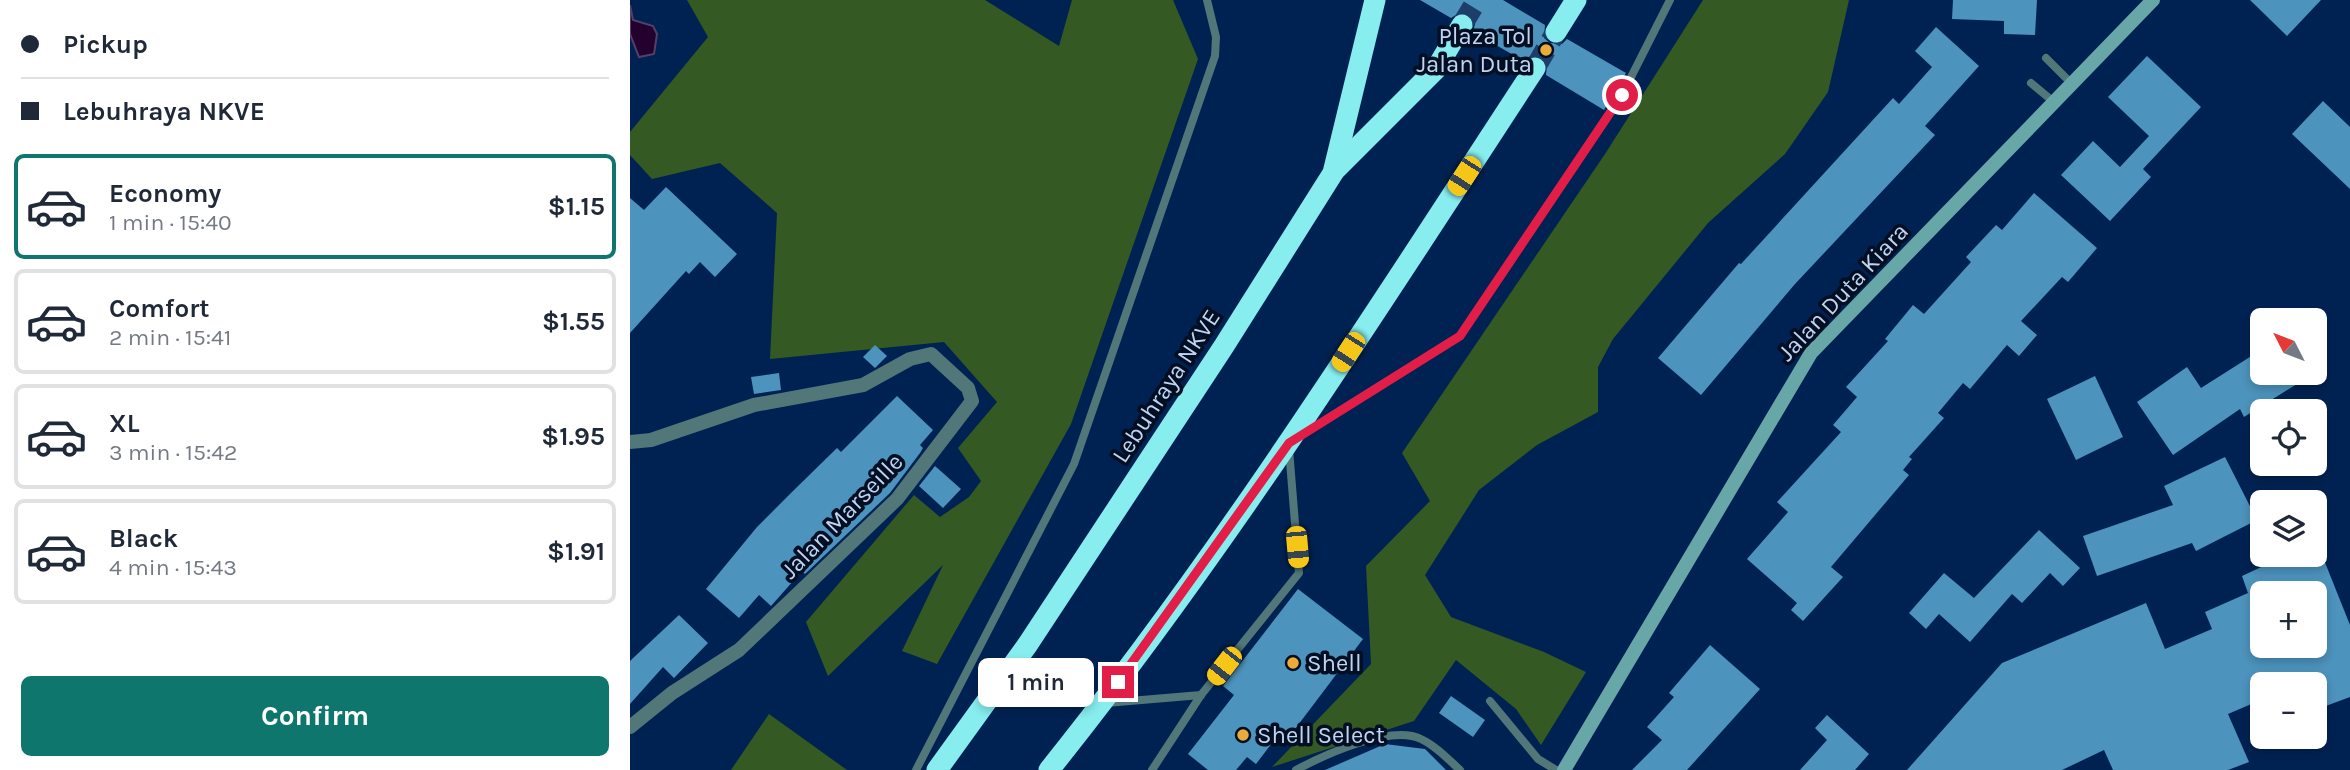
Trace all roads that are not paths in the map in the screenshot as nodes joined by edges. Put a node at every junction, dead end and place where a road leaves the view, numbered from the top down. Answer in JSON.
{"nodes":[{"id":1,"x":1207,"y":0,"type":"edge"},
{"id":2,"x":1375,"y":0,"type":"edge"},
{"id":3,"x":1576,"y":0,"type":"edge"},
{"id":4,"x":1670,"y":0,"type":"edge"},
{"id":5,"x":2153,"y":0,"type":"edge"},
{"id":6,"x":1462,"y":25,"type":"tunnel mouth"},
{"id":7,"x":1556,"y":32,"type":"tunnel mouth"},
{"id":8,"x":2046,"y":58,"type":"dead end"},
{"id":9,"x":1535,"y":68,"type":"tunnel mouth"},
{"id":10,"x":2031,"y":82,"type":"dead end"},
{"id":11,"x":2073,"y":85,"type":"junction"},
{"id":12,"x":2055,"y":103,"type":"junction"},
{"id":13,"x":1333,"y":173,"type":"junction"},
{"id":14,"x":630,"y":442,"type":"edge"},
{"id":15,"x":1289,"y":443,"type":"junction"},
{"id":16,"x":1201,"y":695,"type":"junction"},
{"id":17,"x":1490,"y":701,"type":"dead end"},
{"id":18,"x":1102,"y":703,"type":"junction"},
{"id":19,"x":630,"y":727,"type":"edge"},
{"id":20,"x":1399,"y":734,"type":"junction"},
{"id":21,"x":1398,"y":745,"type":"dead end"},
{"id":22,"x":916,"y":770,"type":"edge"},
{"id":23,"x":937,"y":770,"type":"edge"},
{"id":24,"x":1049,"y":770,"type":"edge"},
{"id":25,"x":1152,"y":770,"type":"edge"},
{"id":26,"x":1296,"y":770,"type":"edge"},
{"id":27,"x":1460,"y":770,"type":"edge"},
{"id":28,"x":1556,"y":770,"type":"edge"},
{"id":29,"x":1564,"y":770,"type":"edge"}],
"edges":[{"from":1,"to":22,"type":"lane"},
{"from":2,"to":13,"type":"highway","name":"Lebuhraya NKVE"},
{"from":3,"to":7,"type":"highway"},
{"from":4,"to":15,"type":"lane"},
{"from":5,"to":11,"type":"main road","name":"Jalan Duta Kiara"},
{"from":6,"to":13,"type":"highway"},
{"from":8,"to":11,"type":"lane"},
{"from":9,"to":15,"type":"highway"},
{"from":10,"to":12,"type":"lane"},
{"from":11,"to":12,"type":"main road","name":"Jalan Duta Kiara"},
{"from":12,"to":29,"type":"main road","name":"Jalan Duta Kiara"},
{"from":13,"to":23,"type":"highway","name":"Lebuhraya NKVE"},
{"from":14,"to":19,"type":"street","name":"Jalan Marseille"},
{"from":15,"to":16,"type":"lane"},
{"from":15,"to":18,"type":"highway"},
{"from":16,"to":18,"type":"lane"},
{"from":16,"to":25,"type":"lane"},
{"from":17,"to":28,"type":"lane"},
{"from":18,"to":24,"type":"highway"},
{"from":20,"to":21,"type":"lane"},
{"from":20,"to":26,"type":"lane"},
{"from":20,"to":27,"type":"lane"}]}
